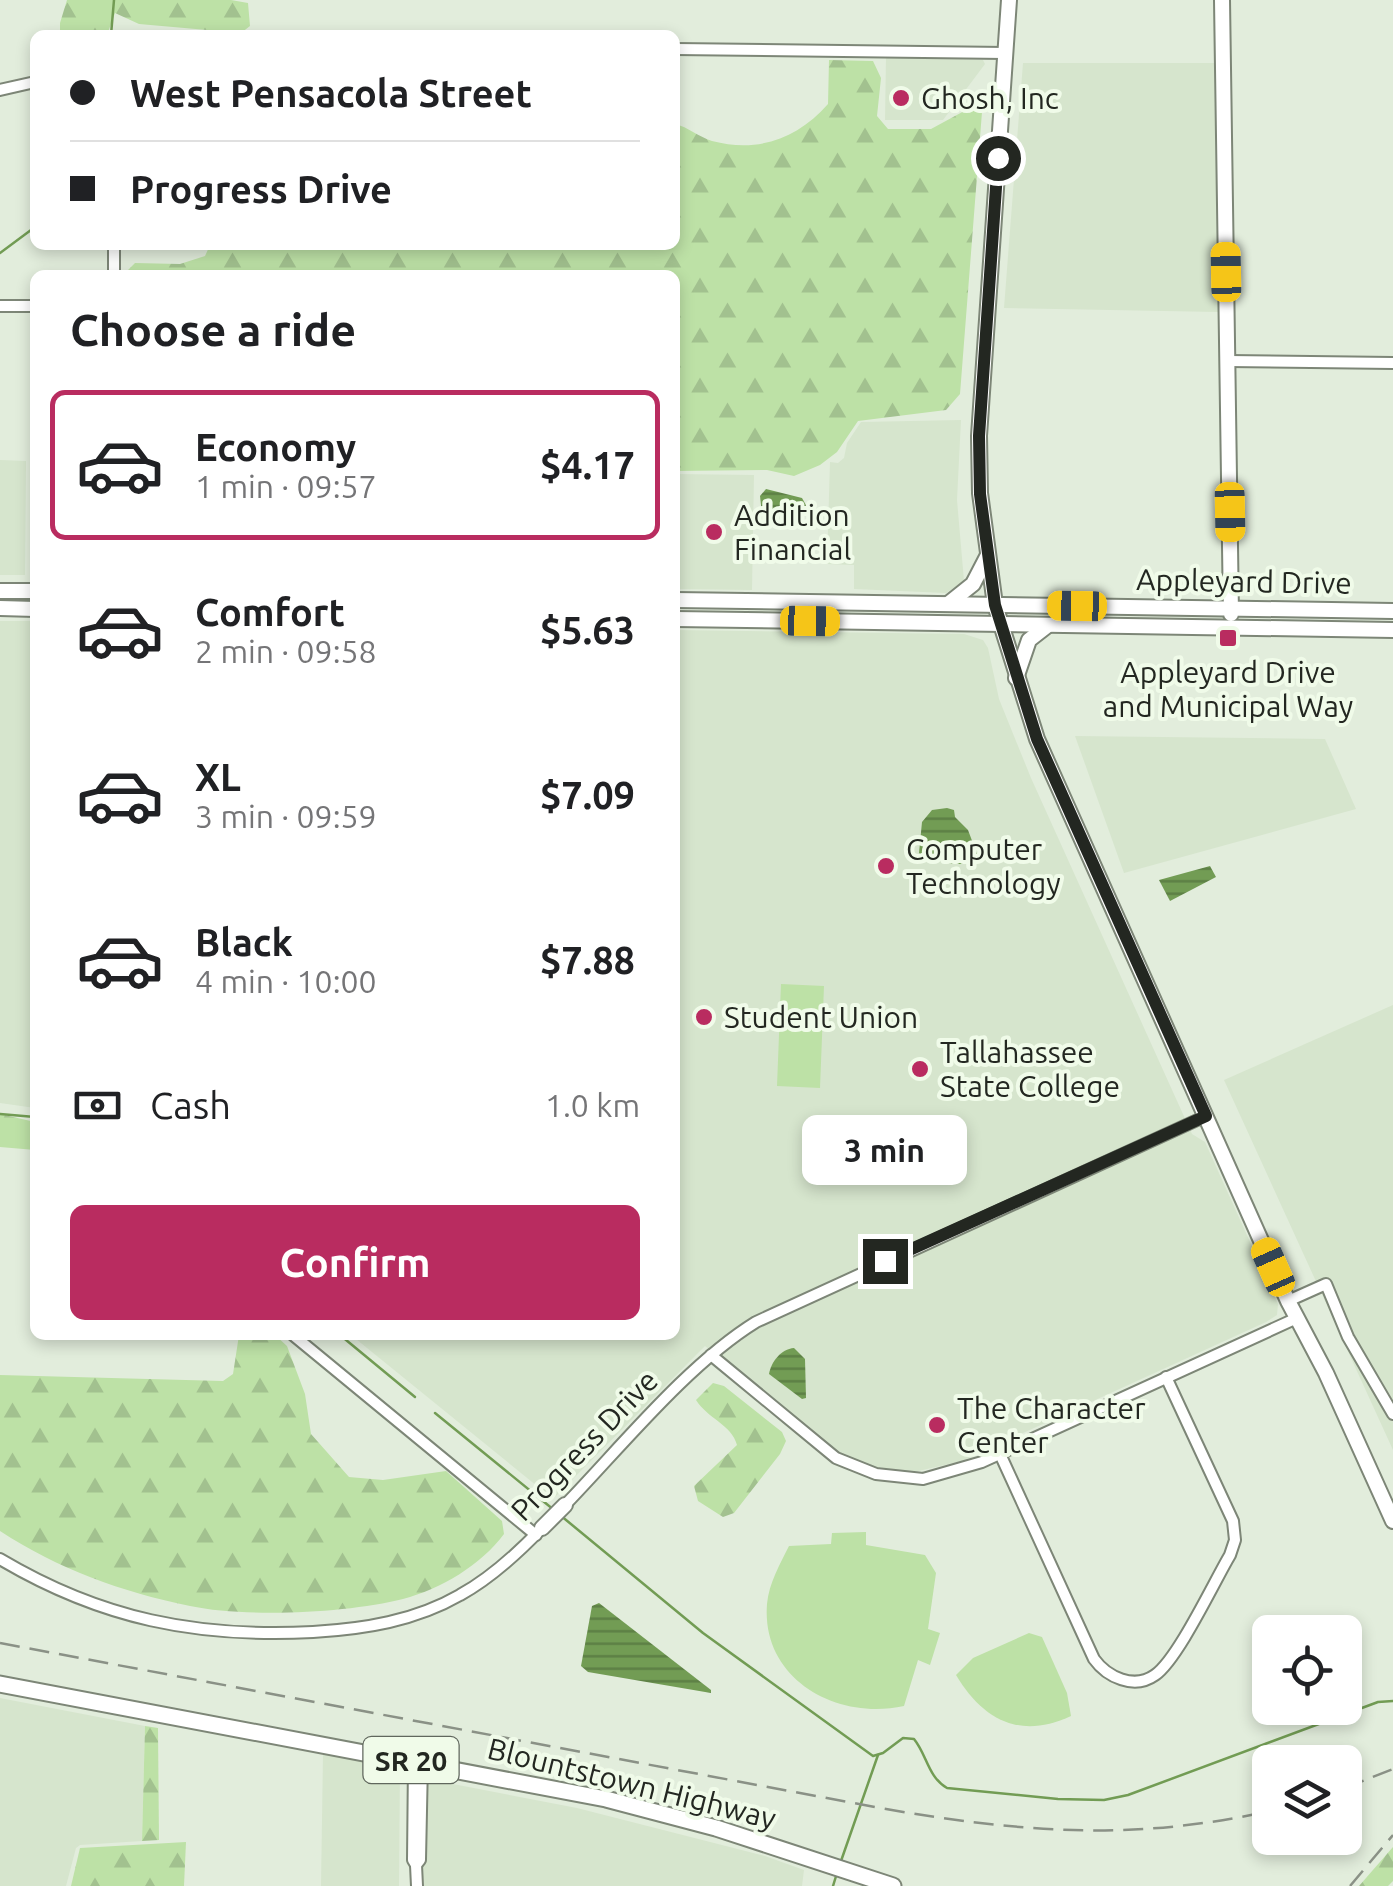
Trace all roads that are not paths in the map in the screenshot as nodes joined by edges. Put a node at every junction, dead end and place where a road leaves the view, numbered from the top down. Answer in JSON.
{"nodes":[{"id":1,"x":1010,"y":0,"type":"edge"},
{"id":2,"x":1222,"y":0,"type":"edge"},
{"id":3,"x":680,"y":49,"type":"edge"},
{"id":4,"x":1005,"y":54,"type":"junction"},
{"id":5,"x":30,"y":83,"type":"edge"},
{"id":6,"x":0,"y":90,"type":"edge"},
{"id":7,"x":0,"y":306,"type":"edge"},
{"id":8,"x":30,"y":306,"type":"edge"},
{"id":9,"x":1228,"y":361,"type":"junction"},
{"id":10,"x":1393,"y":363,"type":"edge"},
{"id":11,"x":987,"y":556,"type":"junction"},
{"id":12,"x":0,"y":590,"type":"edge"},
{"id":13,"x":30,"y":591,"type":"edge"},
{"id":14,"x":680,"y":600,"type":"edge"},
{"id":15,"x":752,"y":602,"type":"junction"},
{"id":16,"x":947,"y":604,"type":"junction"},
{"id":17,"x":995,"y":605,"type":"junction"},
{"id":18,"x":0,"y":608,"type":"edge"},
{"id":19,"x":30,"y":608,"type":"edge"},
{"id":20,"x":1231,"y":608,"type":"junction"},
{"id":21,"x":1393,"y":611,"type":"edge"},
{"id":22,"x":680,"y":619,"type":"edge"},
{"id":23,"x":760,"y":620,"type":"junction"},
{"id":24,"x":1000,"y":624,"type":"junction"},
{"id":25,"x":1049,"y":625,"type":"junction"},
{"id":26,"x":1232,"y":627,"type":"junction"},
{"id":27,"x":1393,"y":630,"type":"edge"},
{"id":28,"x":1016,"y":679,"type":"junction"},
{"id":29,"x":1206,"y":1116,"type":"junction"},
{"id":30,"x":1288,"y":1301,"type":"junction"},
{"id":31,"x":1298,"y":1318,"type":"junction"},
{"id":32,"x":299,"y":1340,"type":"edge"},
{"id":33,"x":711,"y":1355,"type":"junction"},
{"id":34,"x":1166,"y":1376,"type":"junction"},
{"id":35,"x":1393,"y":1414,"type":"edge"},
{"id":36,"x":1000,"y":1454,"type":"junction"},
{"id":37,"x":564,"y":1506,"type":"joint"},
{"id":38,"x":1393,"y":1521,"type":"edge"},
{"id":39,"x":539,"y":1532,"type":"junction"},
{"id":40,"x":0,"y":1559,"type":"edge"},
{"id":41,"x":0,"y":1684,"type":"edge"},
{"id":42,"x":418,"y":1761,"type":"junction"},
{"id":43,"x":416,"y":1886,"type":"edge"},
{"id":44,"x":893,"y":1886,"type":"edge"}],
"edges":[{"from":1,"to":4,"type":"main road"},
{"from":2,"to":9,"type":"main road"},
{"from":3,"to":4,"type":"street"},
{"from":4,"to":11,"type":"main road"},
{"from":5,"to":6,"type":"street"},
{"from":7,"to":8,"type":"street"},
{"from":9,"to":10,"type":"street"},
{"from":9,"to":20,"type":"main road"},
{"from":11,"to":16,"type":"main road"},
{"from":11,"to":17,"type":"main road"},
{"from":12,"to":13,"type":"main road"},
{"from":14,"to":15,"type":"main road","name":"Appleyard Drive"},
{"from":15,"to":16,"type":"main road","name":"Appleyard Drive"},
{"from":15,"to":23,"type":"main road"},
{"from":16,"to":17,"type":"main road","name":"Appleyard Drive"},
{"from":17,"to":20,"type":"main road","name":"Appleyard Drive"},
{"from":17,"to":24,"type":"main road"},
{"from":18,"to":19,"type":"main road"},
{"from":20,"to":21,"type":"main road","name":"Appleyard Drive"},
{"from":20,"to":26,"type":"main road"},
{"from":22,"to":23,"type":"main road","name":"Appleyard Drive"},
{"from":23,"to":24,"type":"main road","name":"Appleyard Drive"},
{"from":24,"to":25,"type":"main road","name":"Appleyard Drive"},
{"from":24,"to":28,"type":"main road"},
{"from":25,"to":26,"type":"main road","name":"Appleyard Drive"},
{"from":25,"to":28,"type":"main road"},
{"from":26,"to":27,"type":"main road","name":"Appleyard Drive"},
{"from":28,"to":29,"type":"main road"},
{"from":29,"to":30,"type":"main road"},
{"from":29,"to":33,"type":"street","name":"Progress Drive"},
{"from":30,"to":31,"type":"main road"},
{"from":30,"to":35,"type":"street"},
{"from":31,"to":34,"type":"street"},
{"from":31,"to":38,"type":"main road"},
{"from":32,"to":39,"type":"street"},
{"from":33,"to":36,"type":"street"},
{"from":33,"to":37,"type":"street","name":"Progress Drive"},
{"from":34,"to":36,"type":"street"},
{"from":34,"to":36,"type":"street"},
{"from":37,"to":39,"type":"main road","name":"Progress Drive"},
{"from":39,"to":40,"type":"street","name":"Progress Drive"},
{"from":41,"to":42,"type":"main road","name":"Blountstown Highway","number":"SR 20"},
{"from":42,"to":43,"type":"street"},
{"from":42,"to":44,"type":"main road","name":"Blountstown Highway","number":"SR 20"}]}
